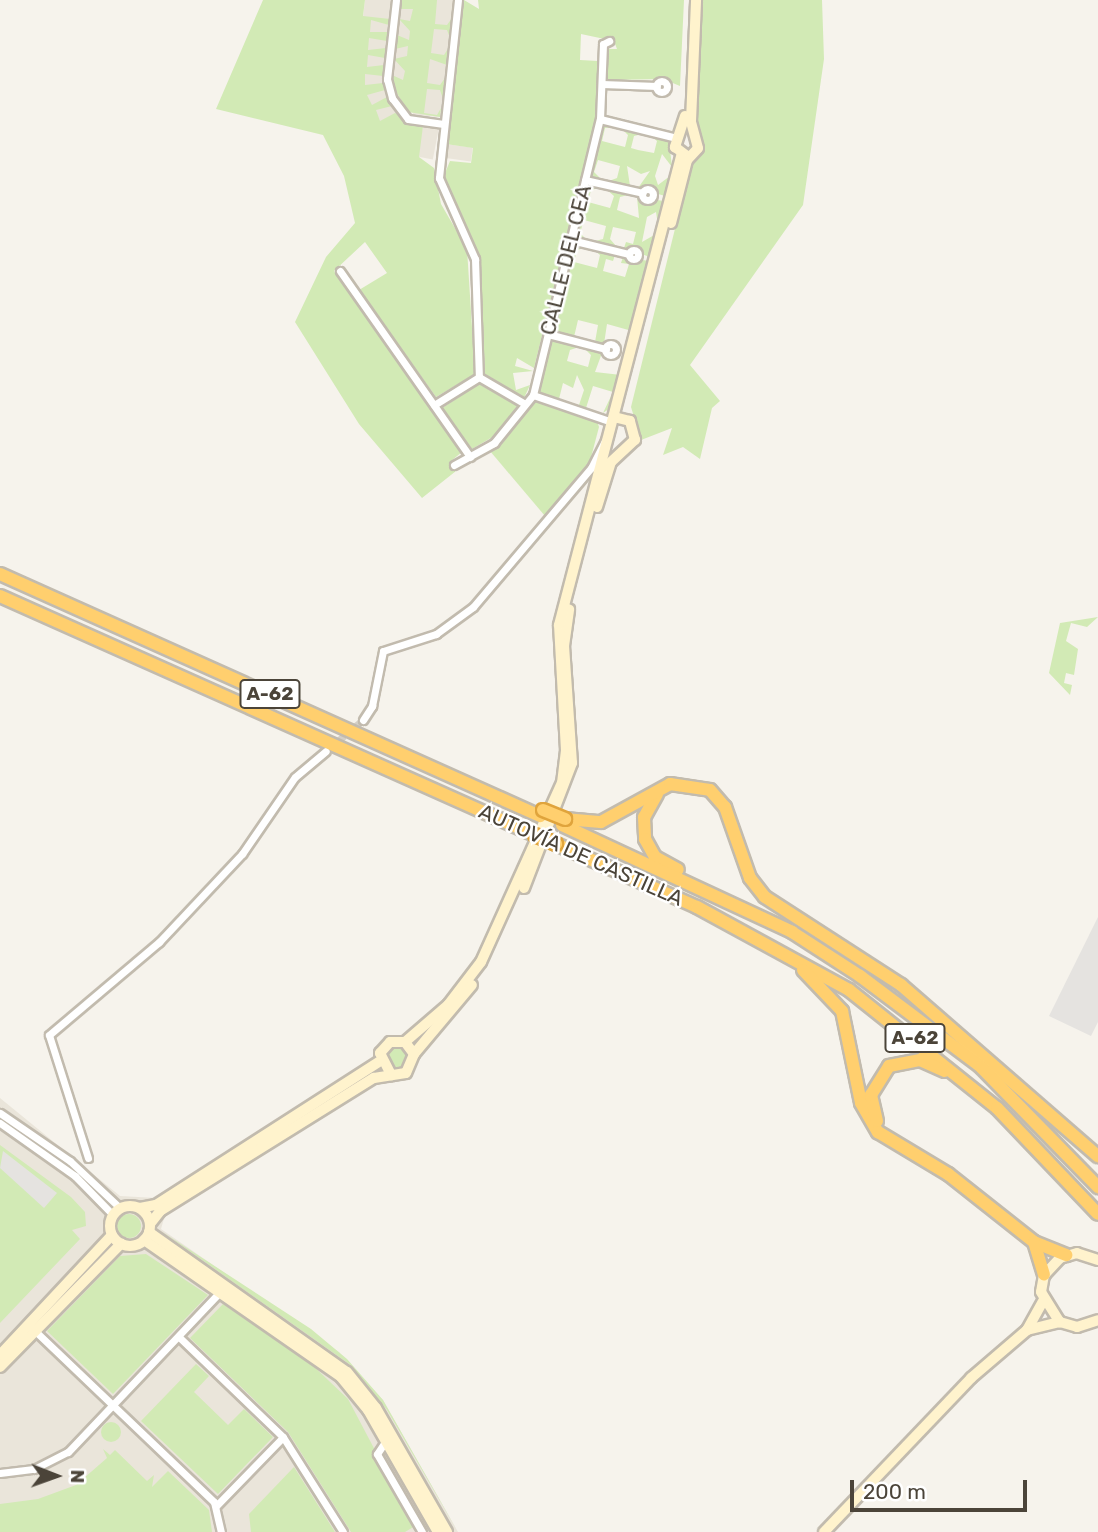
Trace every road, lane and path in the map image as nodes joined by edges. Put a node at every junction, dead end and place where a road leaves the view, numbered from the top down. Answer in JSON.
{"nodes":[{"id":1,"x":396,"y":0,"type":"edge"},
{"id":2,"x":458,"y":0,"type":"edge"},
{"id":3,"x":690,"y":0,"type":"edge"},
{"id":4,"x":696,"y":0,"type":"edge"},
{"id":5,"x":610,"y":41,"type":"dead end"},
{"id":6,"x":601,"y":84,"type":"junction"},
{"id":7,"x":657,"y":86,"type":"dead end"},
{"id":8,"x":600,"y":119,"type":"junction"},
{"id":9,"x":444,"y":124,"type":"junction"},
{"id":10,"x":684,"y":136,"type":"junction"},
{"id":11,"x":685,"y":155,"type":"junction"},
{"id":12,"x":585,"y":180,"type":"junction"},
{"id":13,"x":643,"y":193,"type":"dead end"},
{"id":14,"x":571,"y":240,"type":"junction"},
{"id":15,"x":629,"y":254,"type":"dead end"},
{"id":16,"x":340,"y":271,"type":"dead end"},
{"id":17,"x":548,"y":334,"type":"junction"},
{"id":18,"x":606,"y":349,"type":"dead end"},
{"id":19,"x":479,"y":377,"type":"junction"},
{"id":20,"x":533,"y":395,"type":"junction"},
{"id":21,"x":525,"y":404,"type":"junction"},
{"id":22,"x":434,"y":405,"type":"junction"},
{"id":23,"x":627,"y":418,"type":"junction"},
{"id":24,"x":612,"y":419,"type":"junction"},
{"id":25,"x":607,"y":442,"type":"junction"},
{"id":26,"x":622,"y":450,"type":"junction"},
{"id":27,"x":470,"y":457,"type":"junction"},
{"id":28,"x":454,"y":465,"type":"dead end"},
{"id":29,"x":0,"y":574,"type":"edge"},
{"id":30,"x":0,"y":596,"type":"edge"},
{"id":31,"x":363,"y":720,"type":"tunnel mouth"},
{"id":32,"x":326,"y":751,"type":"tunnel mouth"},
{"id":33,"x":663,"y":788,"type":"junction"},
{"id":34,"x":564,"y":822,"type":"junction"},
{"id":35,"x":697,"y":907,"type":"junction"},
{"id":36,"x":917,"y":1016,"type":"junction"},
{"id":37,"x":405,"y":1042,"type":"junction"},
{"id":38,"x":414,"y":1054,"type":"junction"},
{"id":39,"x":380,"y":1061,"type":"junction"},
{"id":40,"x":391,"y":1075,"type":"junction"},
{"id":41,"x":998,"y":1108,"type":"junction"},
{"id":42,"x":0,"y":1113,"type":"edge"},
{"id":43,"x":0,"y":1123,"type":"edge"},
{"id":44,"x":913,"y":1154,"type":"junction"},
{"id":45,"x":1098,"y":1156,"type":"edge"},
{"id":46,"x":88,"y":1158,"type":"dead end"},
{"id":47,"x":1098,"y":1187,"type":"edge"},
{"id":48,"x":140,"y":1209,"type":"junction"},
{"id":49,"x":116,"y":1212,"type":"junction"},
{"id":50,"x":1098,"y":1214,"type":"edge"},
{"id":51,"x":147,"y":1232,"type":"junction"},
{"id":52,"x":112,"y":1235,"type":"junction"},
{"id":53,"x":1034,"y":1242,"type":"junction"},
{"id":54,"x":121,"y":1244,"type":"junction"},
{"id":55,"x":1067,"y":1255,"type":"junction"},
{"id":56,"x":1098,"y":1259,"type":"edge"},
{"id":57,"x":1044,"y":1275,"type":"junction"},
{"id":58,"x":222,"y":1287,"type":"junction"},
{"id":59,"x":1043,"y":1301,"type":"junction"},
{"id":60,"x":1098,"y":1320,"type":"edge"},
{"id":61,"x":1060,"y":1322,"type":"junction"},
{"id":62,"x":32,"y":1328,"type":"junction"},
{"id":63,"x":1027,"y":1330,"type":"junction"},
{"id":64,"x":179,"y":1337,"type":"junction"},
{"id":65,"x":0,"y":1355,"type":"edge"},
{"id":66,"x":0,"y":1367,"type":"edge"},
{"id":67,"x":113,"y":1406,"type":"junction"},
{"id":68,"x":283,"y":1437,"type":"junction"},
{"id":69,"x":388,"y":1437,"type":"junction"},
{"id":70,"x":0,"y":1473,"type":"edge"},
{"id":71,"x":216,"y":1506,"type":"junction"},
{"id":72,"x":420,"y":1529,"type":"edge"},
{"id":73,"x":221,"y":1532,"type":"edge"},
{"id":74,"x":343,"y":1532,"type":"edge"},
{"id":75,"x":410,"y":1532,"type":"edge"},
{"id":76,"x":438,"y":1532,"type":"edge"},
{"id":77,"x":447,"y":1532,"type":"edge"},
{"id":78,"x":824,"y":1532,"type":"edge"}],
"edges":[{"from":1,"to":9,"type":"street"},
{"from":2,"to":9,"type":"street"},
{"from":3,"to":10,"type":"main road"},
{"from":4,"to":10,"type":"main road"},
{"from":5,"to":6,"type":"street","name":"CALLE DEL CEA"},
{"from":6,"to":7,"type":"street"},
{"from":6,"to":8,"type":"street","name":"CALLE DEL CEA"},
{"from":8,"to":10,"type":"street"},
{"from":8,"to":12,"type":"street","name":"CALLE DEL CEA"},
{"from":9,"to":19,"type":"street"},
{"from":10,"to":11,"type":"main road"},
{"from":10,"to":11,"type":"main road"},
{"from":11,"to":23,"type":"main road"},
{"from":11,"to":24,"type":"main road"},
{"from":12,"to":13,"type":"street"},
{"from":12,"to":14,"type":"street","name":"CALLE DEL CEA"},
{"from":14,"to":15,"type":"street"},
{"from":14,"to":17,"type":"street","name":"CALLE DEL CEA"},
{"from":16,"to":22,"type":"street"},
{"from":17,"to":18,"type":"street"},
{"from":17,"to":20,"type":"street","name":"CALLE DEL CEA"},
{"from":19,"to":21,"type":"street"},
{"from":19,"to":22,"type":"street"},
{"from":20,"to":21,"type":"street","name":"CALLE DEL CEA"},
{"from":20,"to":24,"type":"street"},
{"from":21,"to":27,"type":"street","name":"CALLE DEL CEA"},
{"from":22,"to":27,"type":"street"},
{"from":23,"to":24,"type":"main road"},
{"from":23,"to":26,"type":"main road"},
{"from":24,"to":25,"type":"main road"},
{"from":25,"to":26,"type":"main road"},
{"from":25,"to":31,"type":"street"},
{"from":25,"to":37,"type":"main road"},
{"from":26,"to":38,"type":"main road"},
{"from":27,"to":28,"type":"street","name":"CALLE DEL CEA"},
{"from":29,"to":34,"type":"highway","name":"AUTOVÍA DE CASTILLA","number":"A-62"},
{"from":30,"to":35,"type":"highway","name":"AUTOVÍA DE CASTILLA","number":"A-62","bridge":true},
{"from":32,"to":46,"type":"street"},
{"from":33,"to":34,"type":"highway"},
{"from":33,"to":36,"type":"highway"},
{"from":33,"to":45,"type":"highway"},
{"from":34,"to":36,"type":"highway","name":"AUTOVÍA DE CASTILLA","number":"A-62"},
{"from":35,"to":41,"type":"highway","name":"AUTOVÍA DE CASTILLA","number":"A-62"},
{"from":35,"to":44,"type":"highway"},
{"from":36,"to":47,"type":"highway","name":"AUTOVÍA DE CASTILLA","number":"A-62"},
{"from":37,"to":38,"type":"main road"},
{"from":37,"to":39,"type":"main road"},
{"from":38,"to":40,"type":"main road"},
{"from":39,"to":40,"type":"main road"},
{"from":39,"to":48,"type":"main road"},
{"from":40,"to":51,"type":"main road"},
{"from":41,"to":44,"type":"highway"},
{"from":41,"to":50,"type":"highway","name":"AUTOVÍA DE CASTILLA","number":"A-62"},
{"from":42,"to":49,"type":"street"},
{"from":43,"to":49,"type":"street"},
{"from":44,"to":53,"type":"highway"},
{"from":48,"to":49,"type":"main road"},
{"from":48,"to":51,"type":"main road"},
{"from":49,"to":52,"type":"main road"},
{"from":51,"to":54,"type":"main road"},
{"from":51,"to":58,"type":"main road"},
{"from":52,"to":54,"type":"main road"},
{"from":52,"to":62,"type":"main road"},
{"from":53,"to":55,"type":"highway"},
{"from":53,"to":57,"type":"highway"},
{"from":54,"to":62,"type":"main road"},
{"from":55,"to":56,"type":"main road"},
{"from":55,"to":57,"type":"main road"},
{"from":57,"to":59,"type":"main road"},
{"from":58,"to":64,"type":"street"},
{"from":58,"to":69,"type":"main road"},
{"from":59,"to":61,"type":"main road"},
{"from":59,"to":63,"type":"main road"},
{"from":60,"to":61,"type":"main road"},
{"from":61,"to":63,"type":"main road"},
{"from":62,"to":65,"type":"main road"},
{"from":62,"to":66,"type":"main road"},
{"from":62,"to":67,"type":"street"},
{"from":63,"to":78,"type":"main road"},
{"from":64,"to":67,"type":"street"},
{"from":64,"to":68,"type":"street"},
{"from":67,"to":70,"type":"street"},
{"from":67,"to":71,"type":"street"},
{"from":68,"to":71,"type":"street"},
{"from":68,"to":74,"type":"street"},
{"from":69,"to":72,"type":"street"},
{"from":69,"to":76,"type":"main road"},
{"from":69,"to":77,"type":"main road"},
{"from":71,"to":73,"type":"street"},
{"from":72,"to":75,"type":"street"}]}
